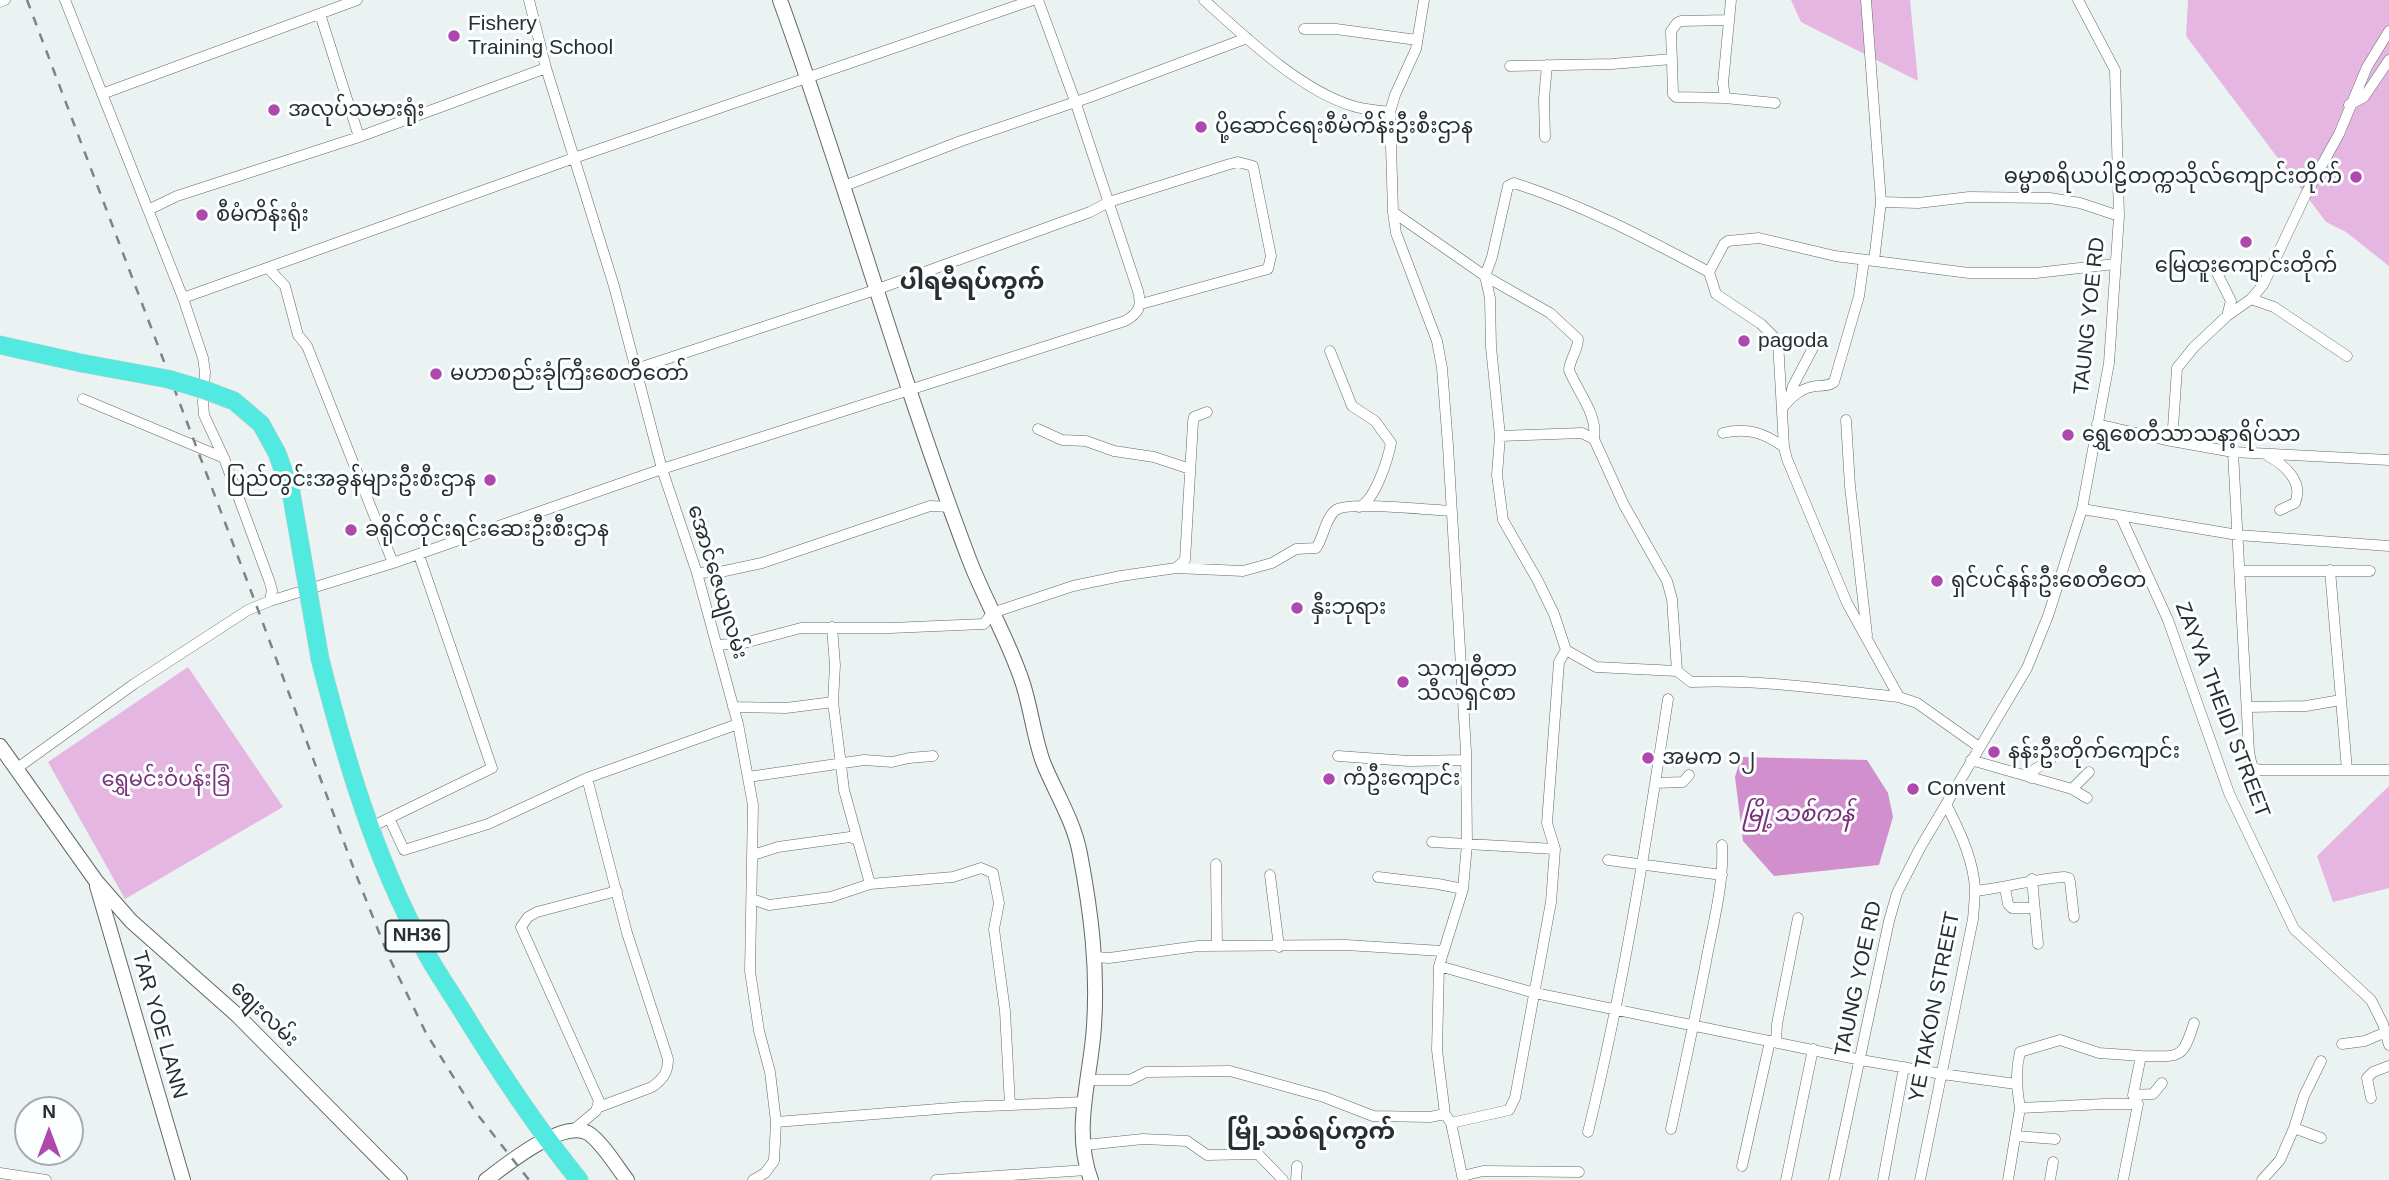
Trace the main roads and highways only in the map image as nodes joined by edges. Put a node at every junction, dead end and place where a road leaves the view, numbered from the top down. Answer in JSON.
{"nodes":[{"id":1,"x":0,"y":345,"type":"edge"},
{"id":2,"x":579,"y":1180,"type":"edge"}],
"edges":[{"from":1,"to":2,"type":"highway","number":"NH36","bridge":true}]}
